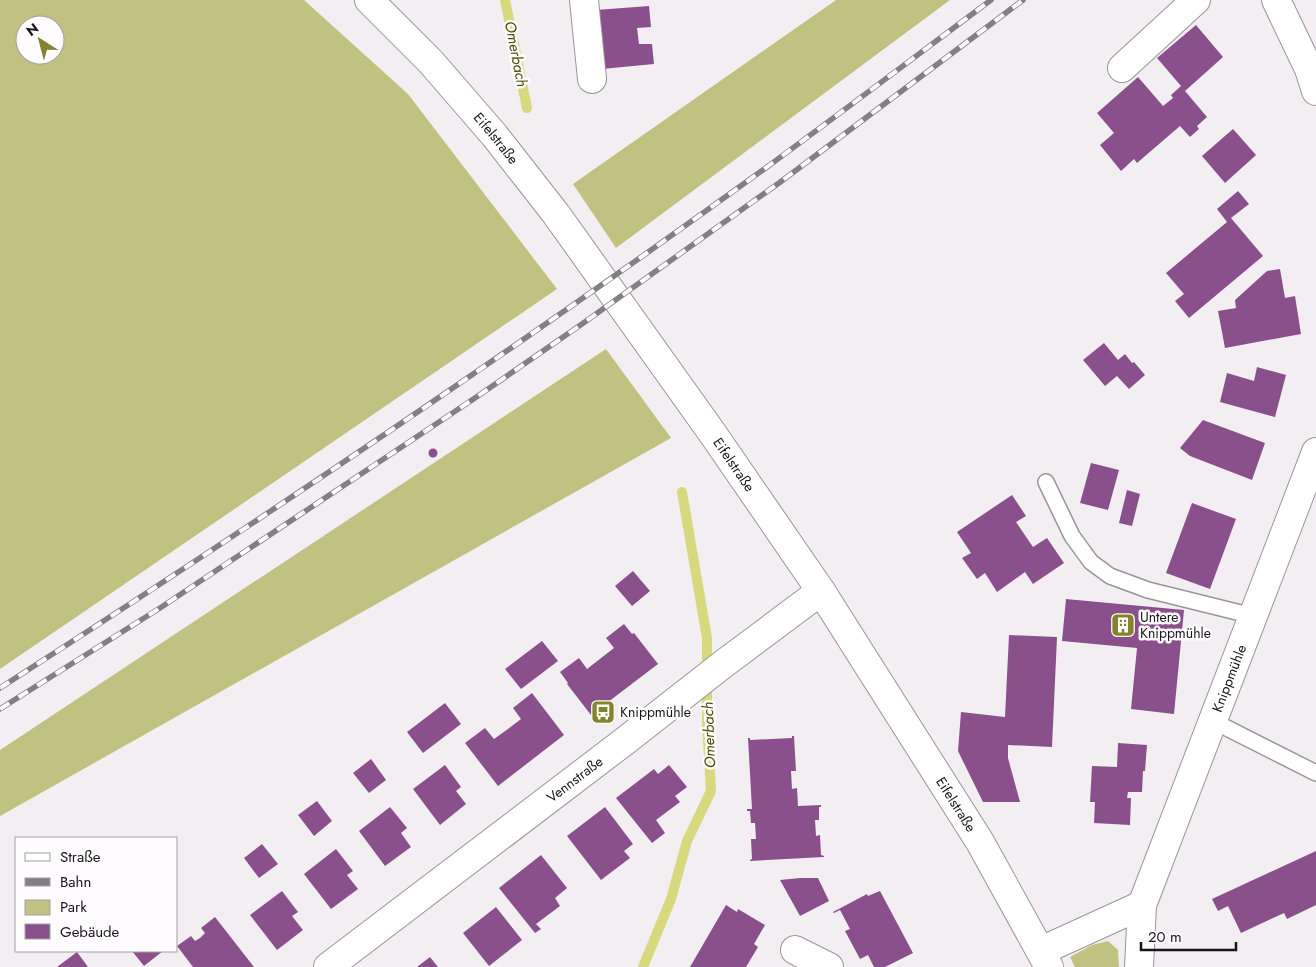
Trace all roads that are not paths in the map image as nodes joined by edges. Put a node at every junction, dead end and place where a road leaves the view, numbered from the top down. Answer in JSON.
{"nodes":[{"id":1,"x":368,"y":0,"type":"edge"},
{"id":2,"x":584,"y":0,"type":"edge"},
{"id":3,"x":1196,"y":0,"type":"edge"},
{"id":4,"x":1276,"y":0,"type":"edge"},
{"id":5,"x":1122,"y":68,"type":"dead end"},
{"id":6,"x":592,"y":78,"type":"dead end"},
{"id":7,"x":1316,"y":90,"type":"edge"},
{"id":8,"x":1316,"y":452,"type":"edge"},
{"id":9,"x":1046,"y":482,"type":"dead end"},
{"id":10,"x":821,"y":592,"type":"junction"},
{"id":11,"x":1253,"y":616,"type":"junction"},
{"id":12,"x":1213,"y":721,"type":"junction"},
{"id":13,"x":1316,"y":773,"type":"edge"},
{"id":14,"x":1142,"y":905,"type":"junction"},
{"id":15,"x":795,"y":950,"type":"dead end"},
{"id":16,"x":1045,"y":959,"type":"edge"},
{"id":17,"x":328,"y":967,"type":"edge"},
{"id":18,"x":830,"y":967,"type":"edge"},
{"id":19,"x":1139,"y":967,"type":"edge"}],
"edges":[{"from":1,"to":10,"type":"street","name":"Eifelstraße"},
{"from":2,"to":6,"type":"street"},
{"from":3,"to":5,"type":"street"},
{"from":4,"to":7,"type":"street"},
{"from":8,"to":11,"type":"street","name":"Knippmühle"},
{"from":9,"to":11,"type":"lane"},
{"from":10,"to":16,"type":"street","name":"Eifelstraße"},
{"from":10,"to":17,"type":"street","name":"Vennstraße"},
{"from":11,"to":12,"type":"street","name":"Knippmühle"},
{"from":12,"to":13,"type":"lane"},
{"from":12,"to":14,"type":"street","name":"Knippmühle"},
{"from":14,"to":16,"type":"street"},
{"from":14,"to":19,"type":"street","name":"Knippmühle"},
{"from":15,"to":18,"type":"street"}]}
